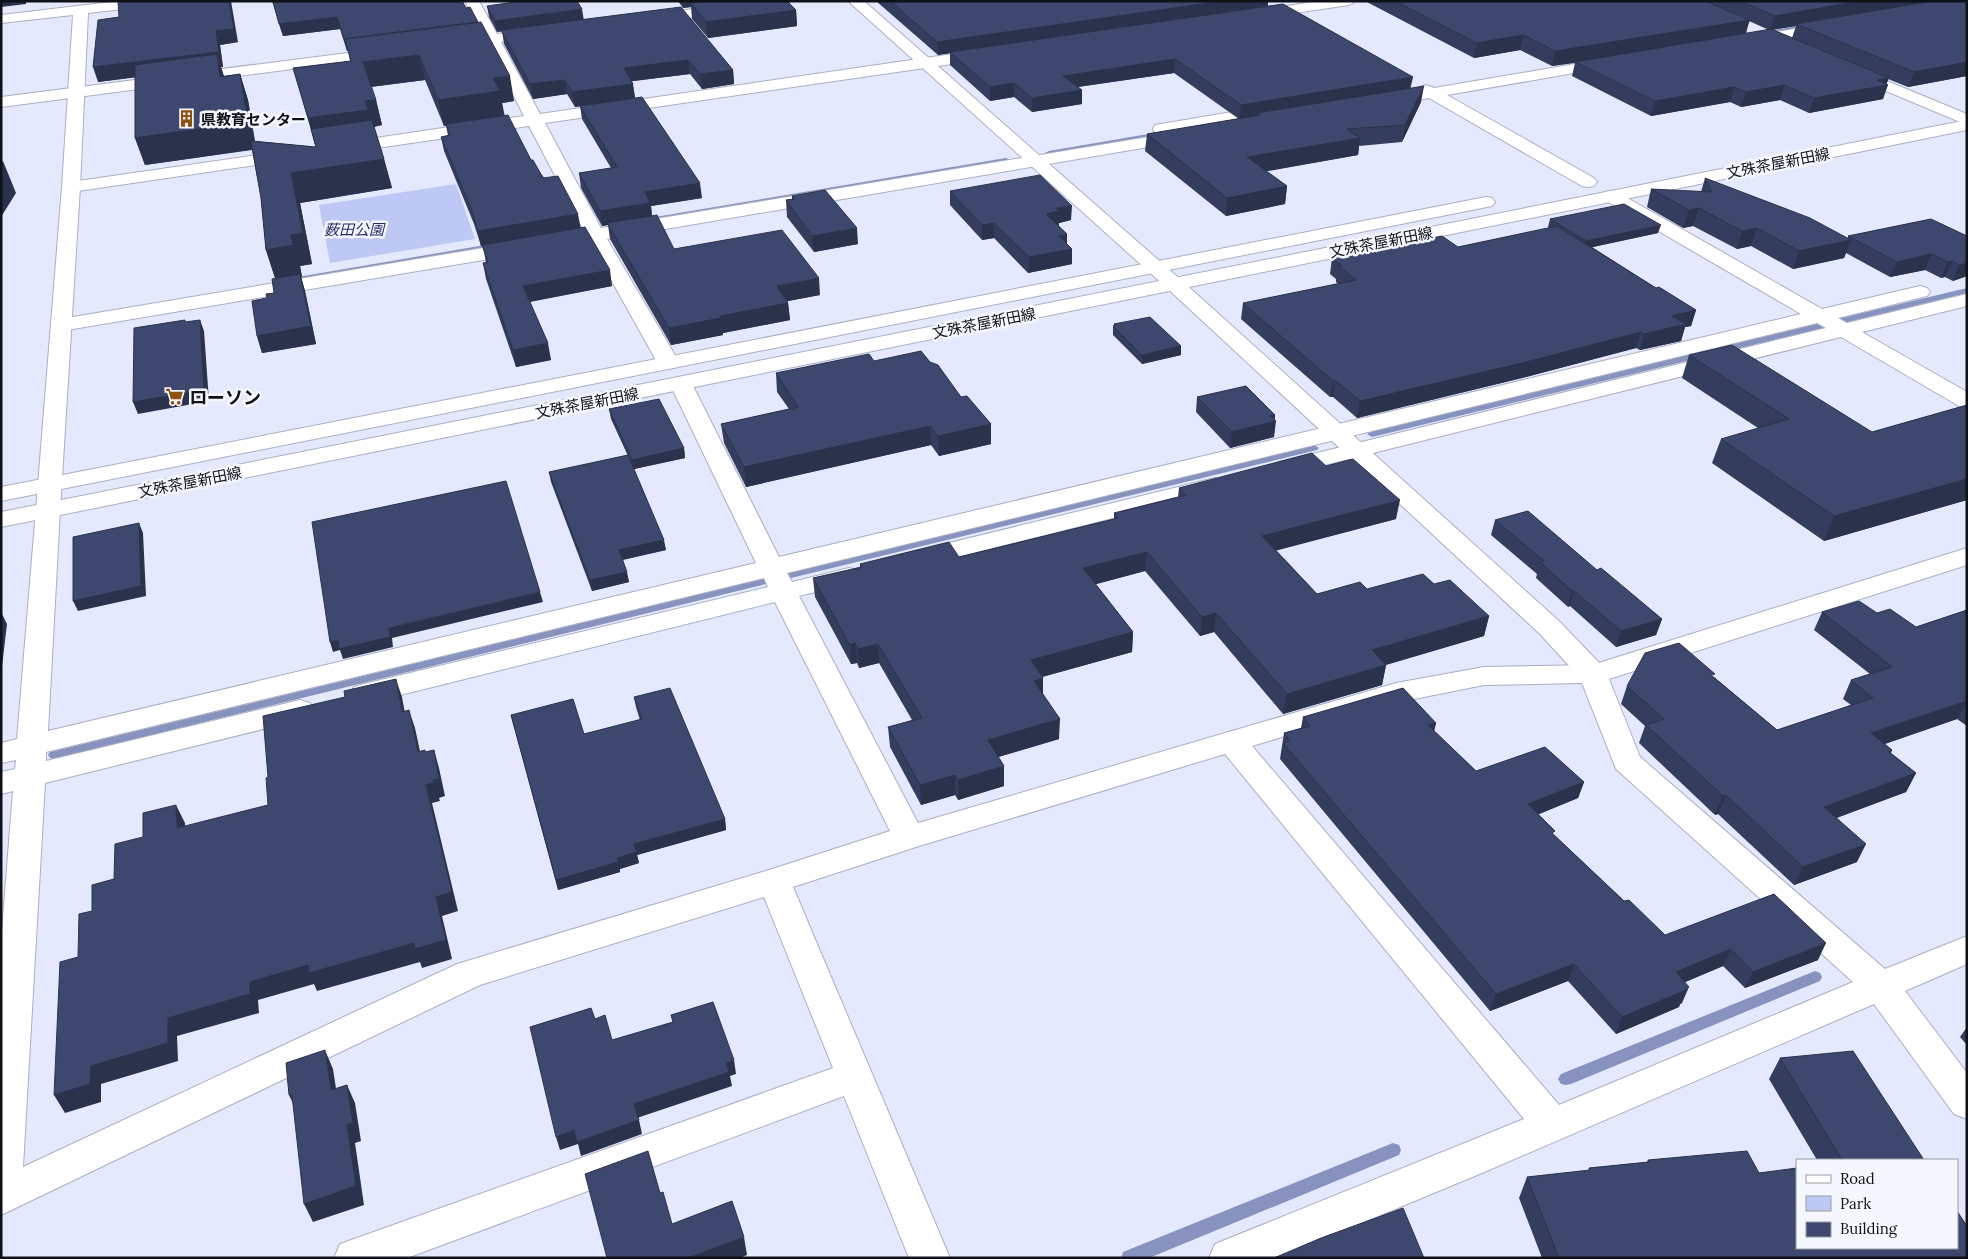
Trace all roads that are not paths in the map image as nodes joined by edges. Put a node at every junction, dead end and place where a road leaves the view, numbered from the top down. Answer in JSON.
{"nodes":[{"id":1,"x":160,"y":1,"type":"edge"},
{"id":2,"x":472,"y":1,"type":"edge"},
{"id":3,"x":733,"y":1,"type":"edge"},
{"id":4,"x":784,"y":1,"type":"edge"},
{"id":5,"x":855,"y":1,"type":"edge"},
{"id":6,"x":1267,"y":1,"type":"edge"},
{"id":7,"x":1349,"y":1,"type":"edge"},
{"id":8,"x":82,"y":6,"type":"edge"},
{"id":9,"x":1284,"y":10,"type":"junction"},
{"id":10,"x":1244,"y":16,"type":"edge"},
{"id":11,"x":1,"y":20,"type":"edge"},
{"id":12,"x":1309,"y":25,"type":"edge"},
{"id":13,"x":549,"y":28,"type":"edge"},
{"id":14,"x":1740,"y":33,"type":"junction"},
{"id":15,"x":490,"y":36,"type":"junction"},
{"id":16,"x":1770,"y":37,"type":"junction"},
{"id":17,"x":441,"y":42,"type":"edge"},
{"id":18,"x":402,"y":47,"type":"edge"},
{"id":19,"x":1796,"y":48,"type":"edge"},
{"id":20,"x":1000,"y":52,"type":"edge"},
{"id":21,"x":1624,"y":56,"type":"edge"},
{"id":22,"x":924,"y":64,"type":"junction"},
{"id":23,"x":1840,"y":67,"type":"edge"},
{"id":24,"x":1419,"y":87,"type":"junction"},
{"id":25,"x":75,"y":89,"type":"junction"},
{"id":26,"x":1,"y":95,"type":"edge"},
{"id":27,"x":1373,"y":98,"type":"edge"},
{"id":28,"x":1,"y":102,"type":"edge"},
{"id":29,"x":1957,"y":109,"type":"edge"},
{"id":30,"x":1287,"y":113,"type":"edge"},
{"id":31,"x":534,"y":120,"type":"junction"},
{"id":32,"x":1967,"y":120,"type":"edge"},
{"id":33,"x":1967,"y":126,"type":"edge"},
{"id":34,"x":327,"y":150,"type":"edge"},
{"id":35,"x":307,"y":153,"type":"edge"},
{"id":36,"x":1029,"y":157,"type":"junction"},
{"id":37,"x":1588,"y":182,"type":"junction"},
{"id":38,"x":71,"y":187,"type":"junction"},
{"id":39,"x":1559,"y":187,"type":"dead end"},
{"id":40,"x":1612,"y":196,"type":"junction"},
{"id":41,"x":1501,"y":199,"type":"dead end"},
{"id":42,"x":592,"y":229,"type":"junction"},
{"id":43,"x":1154,"y":267,"type":"junction"},
{"id":44,"x":1967,"y":281,"type":"edge"},
{"id":45,"x":1174,"y":284,"type":"junction"},
{"id":46,"x":1967,"y":300,"type":"edge"},
{"id":47,"x":1819,"y":316,"type":"junction"},
{"id":48,"x":61,"y":318,"type":"junction"},
{"id":49,"x":1844,"y":331,"type":"junction"},
{"id":50,"x":668,"y":362,"type":"junction"},
{"id":51,"x":681,"y":384,"type":"junction"},
{"id":52,"x":1967,"y":401,"type":"edge"},
{"id":53,"x":1336,"y":433,"type":"junction"},
{"id":54,"x":1356,"y":450,"type":"junction"},
{"id":55,"x":1,"y":494,"type":"edge"},
{"id":56,"x":48,"y":498,"type":"junction"},
{"id":57,"x":1,"y":520,"type":"edge"},
{"id":58,"x":1967,"y":556,"type":"edge"},
{"id":59,"x":771,"y":567,"type":"junction"},
{"id":60,"x":784,"y":592,"type":"junction"},
{"id":61,"x":1593,"y":674,"type":"junction"},
{"id":62,"x":1232,"y":742,"type":"junction"},
{"id":63,"x":1,"y":753,"type":"edge"},
{"id":64,"x":22,"y":768,"type":"edge"},
{"id":65,"x":909,"y":837,"type":"junction"},
{"id":66,"x":774,"y":881,"type":"junction"},
{"id":67,"x":1967,"y":949,"type":"edge"},
{"id":68,"x":10,"y":957,"type":"edge"},
{"id":69,"x":1880,"y":986,"type":"junction"},
{"id":70,"x":855,"y":1076,"type":"junction"},
{"id":71,"x":1967,"y":1103,"type":"edge"},
{"id":72,"x":1552,"y":1125,"type":"junction"},
{"id":73,"x":1,"y":1196,"type":"edge"},
{"id":74,"x":354,"y":1258,"type":"edge"},
{"id":75,"x":930,"y":1258,"type":"edge"},
{"id":76,"x":1229,"y":1258,"type":"edge"}],
"edges":[{"from":1,"to":8,"type":"street"},
{"from":2,"to":15,"type":"street"},
{"from":3,"to":4,"type":"street"},
{"from":5,"to":22,"type":"street"},
{"from":6,"to":9,"type":"street"},
{"from":7,"to":9,"type":"street"},
{"from":8,"to":11,"type":"street"},
{"from":8,"to":25,"type":"street"},
{"from":9,"to":10,"type":"street"},
{"from":9,"to":12,"type":"street"},
{"from":13,"to":15,"type":"street"},
{"from":14,"to":16,"type":"street"},
{"from":14,"to":16,"type":"street"},
{"from":14,"to":16,"type":"street"},
{"from":15,"to":17,"type":"street"},
{"from":15,"to":31,"type":"street"},
{"from":16,"to":19,"type":"street"},
{"from":18,"to":25,"type":"street"},
{"from":20,"to":22,"type":"street"},
{"from":21,"to":24,"type":"street"},
{"from":22,"to":31,"type":"street"},
{"from":22,"to":36,"type":"street"},
{"from":23,"to":29,"type":"street"},
{"from":24,"to":27,"type":"street"},
{"from":24,"to":37,"type":"street"},
{"from":25,"to":26,"type":"street"},
{"from":25,"to":28,"type":"street"},
{"from":25,"to":38,"type":"street"},
{"from":29,"to":32,"type":"street"},
{"from":29,"to":37,"type":"street","name":"文殊茶屋新田線"},
{"from":30,"to":36,"type":"street"},
{"from":31,"to":34,"type":"street"},
{"from":31,"to":42,"type":"street"},
{"from":33,"to":40,"type":"street","name":"文殊茶屋新田線"},
{"from":35,"to":38,"type":"street"},
{"from":36,"to":42,"type":"street"},
{"from":36,"to":43,"type":"street"},
{"from":37,"to":39,"type":"street","name":"文殊茶屋新田線"},
{"from":38,"to":48,"type":"street"},
{"from":40,"to":45,"type":"street","name":"文殊茶屋新田線"},
{"from":40,"to":47,"type":"street"},
{"from":41,"to":43,"type":"street","name":"文殊茶屋新田線"},
{"from":42,"to":48,"type":"street"},
{"from":42,"to":50,"type":"street"},
{"from":43,"to":45,"type":"street"},
{"from":43,"to":50,"type":"street","name":"文殊茶屋新田線"},
{"from":44,"to":47,"type":"street"},
{"from":45,"to":51,"type":"street","name":"文殊茶屋新田線"},
{"from":45,"to":53,"type":"street"},
{"from":46,"to":49,"type":"street"},
{"from":47,"to":49,"type":"street"},
{"from":47,"to":53,"type":"street"},
{"from":48,"to":56,"type":"street"},
{"from":49,"to":52,"type":"street"},
{"from":49,"to":54,"type":"street"},
{"from":50,"to":56,"type":"street","name":"文殊茶屋新田線"},
{"from":51,"to":56,"type":"street","name":"文殊茶屋新田線"},
{"from":51,"to":59,"type":"street"},
{"from":53,"to":54,"type":"street"},
{"from":53,"to":59,"type":"street"},
{"from":54,"to":60,"type":"street"},
{"from":54,"to":61,"type":"street"},
{"from":55,"to":56,"type":"street","name":"文殊茶屋新田線"},
{"from":56,"to":57,"type":"street","name":"文殊茶屋新田線"},
{"from":56,"to":64,"type":"street"},
{"from":58,"to":61,"type":"street"},
{"from":59,"to":60,"type":"street"},
{"from":59,"to":64,"type":"street"},
{"from":60,"to":64,"type":"street"},
{"from":60,"to":65,"type":"street"},
{"from":61,"to":62,"type":"street"},
{"from":61,"to":69,"type":"street"},
{"from":62,"to":65,"type":"street"},
{"from":62,"to":72,"type":"street"},
{"from":63,"to":64,"type":"street"},
{"from":64,"to":68,"type":"street"},
{"from":65,"to":66,"type":"street"},
{"from":66,"to":70,"type":"street"},
{"from":66,"to":73,"type":"street"},
{"from":67,"to":69,"type":"street"},
{"from":68,"to":73,"type":"street"},
{"from":69,"to":71,"type":"street"},
{"from":69,"to":72,"type":"street"},
{"from":70,"to":74,"type":"street"},
{"from":70,"to":75,"type":"street"},
{"from":72,"to":76,"type":"street"}]}
